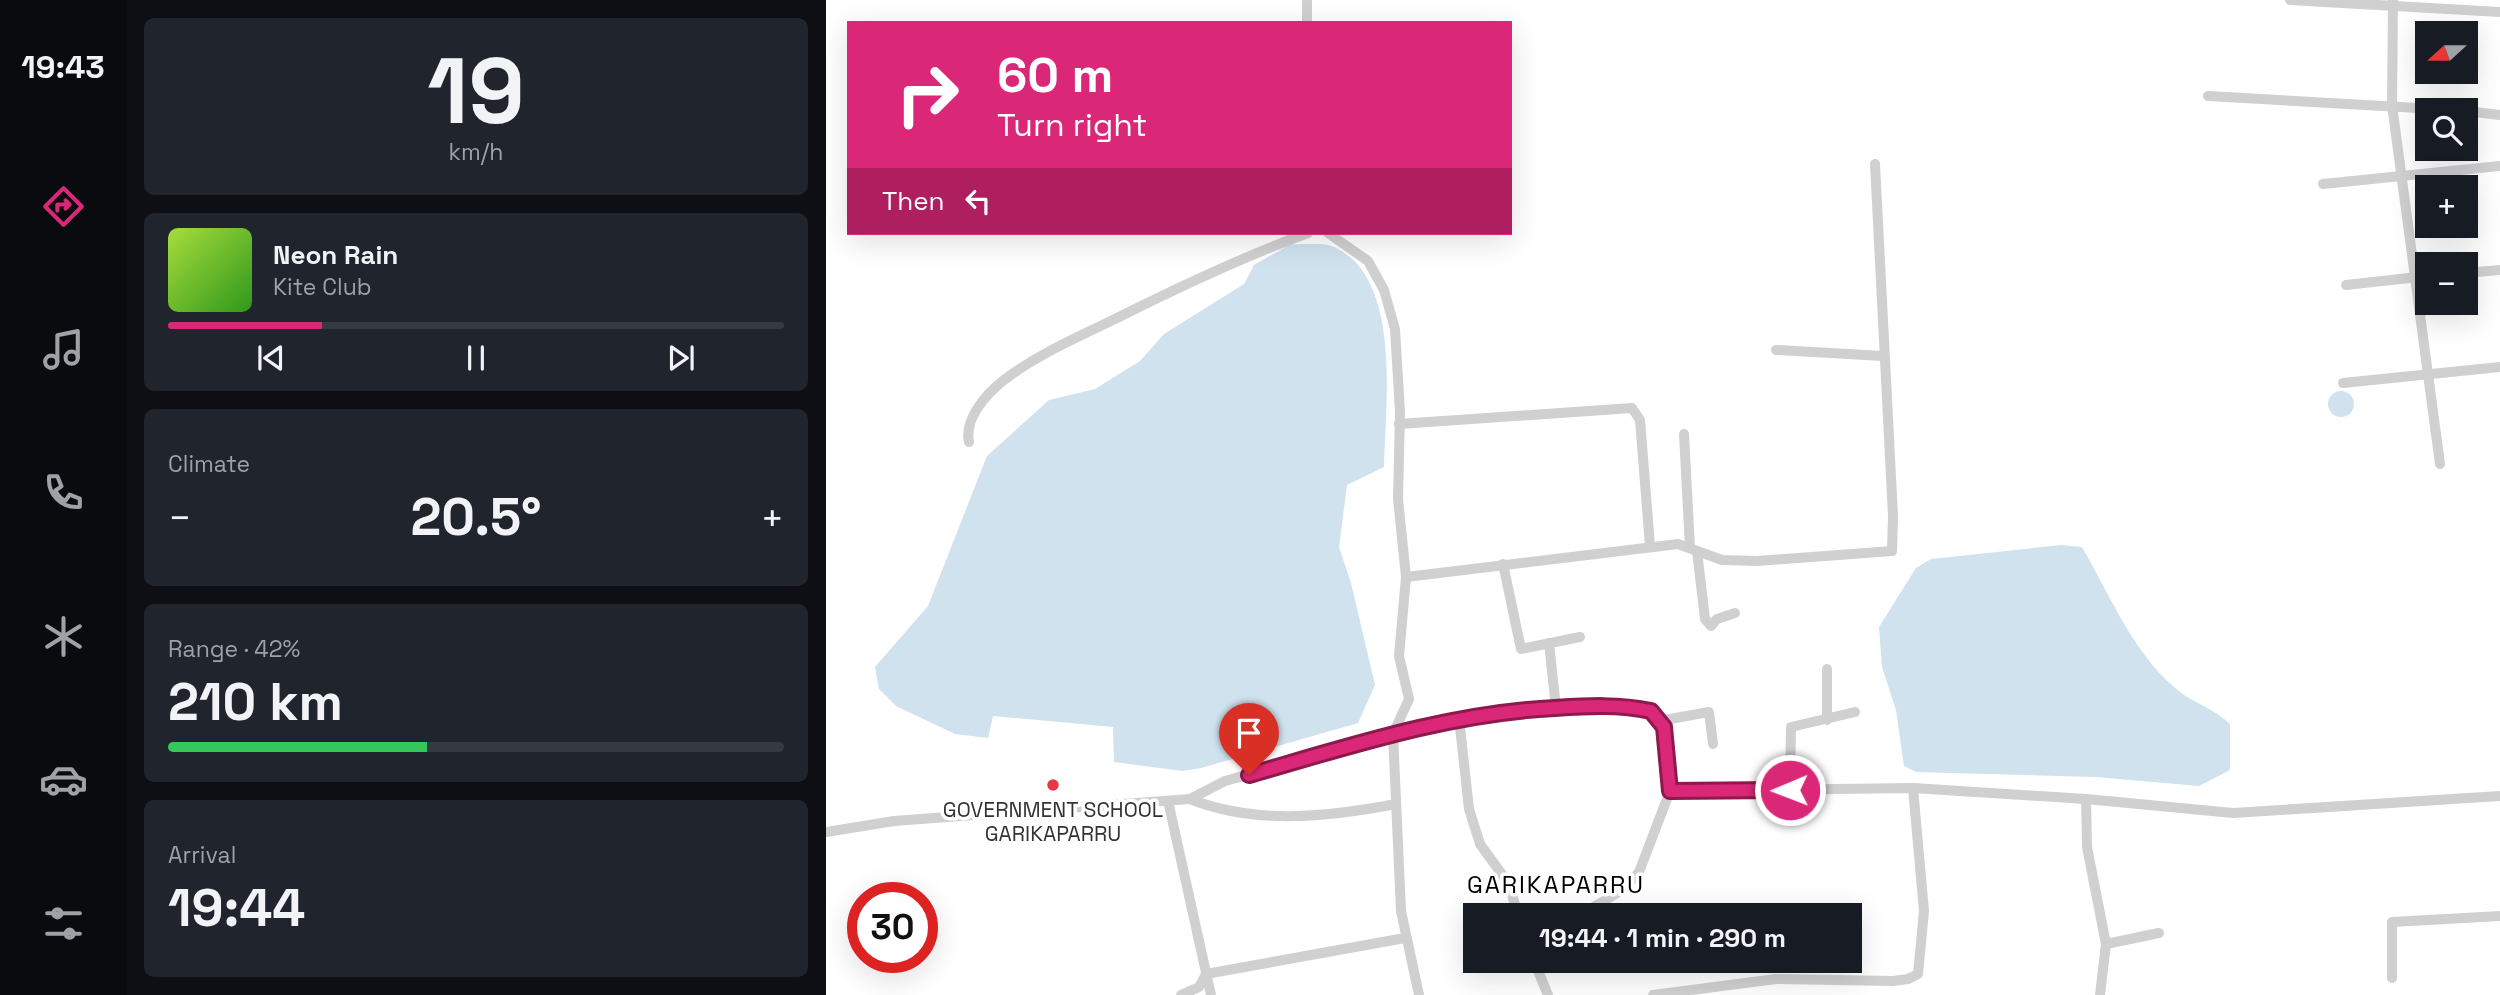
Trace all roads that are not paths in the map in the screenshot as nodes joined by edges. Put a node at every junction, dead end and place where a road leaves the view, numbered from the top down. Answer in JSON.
{"nodes":[{"id":1,"x":1307,"y":0,"type":"edge"},
{"id":2,"x":2290,"y":0,"type":"edge"},
{"id":3,"x":2393,"y":3,"type":"edge"},
{"id":4,"x":2500,"y":12,"type":"edge"},
{"id":5,"x":1307,"y":21,"type":"edge"},
{"id":6,"x":2208,"y":96,"type":"dead end"},
{"id":7,"x":2392,"y":104,"type":"junction"},
{"id":8,"x":2415,"y":106,"type":"edge"},
{"id":9,"x":2478,"y":112,"type":"edge"},
{"id":10,"x":2500,"y":115,"type":"edge"},
{"id":11,"x":1875,"y":164,"type":"dead end"},
{"id":12,"x":2500,"y":166,"type":"edge"},
{"id":13,"x":2400,"y":177,"type":"junction"},
{"id":14,"x":2323,"y":184,"type":"dead end"},
{"id":15,"x":1303,"y":235,"type":"edge"},
{"id":16,"x":1331,"y":235,"type":"edge"},
{"id":17,"x":2500,"y":270,"type":"edge"},
{"id":18,"x":2478,"y":272,"type":"edge"},
{"id":19,"x":2414,"y":277,"type":"junction"},
{"id":20,"x":2346,"y":285,"type":"dead end"},
{"id":21,"x":1776,"y":350,"type":"dead end"},
{"id":22,"x":1883,"y":356,"type":"junction"},
{"id":23,"x":2500,"y":368,"type":"edge"},
{"id":24,"x":2428,"y":375,"type":"junction"},
{"id":25,"x":2343,"y":383,"type":"dead end"},
{"id":26,"x":1399,"y":424,"type":"junction"},
{"id":27,"x":1684,"y":434,"type":"dead end"},
{"id":28,"x":969,"y":442,"type":"dead end"},
{"id":29,"x":2440,"y":464,"type":"dead end"},
{"id":30,"x":1650,"y":546,"type":"junction"},
{"id":31,"x":1693,"y":550,"type":"junction"},
{"id":32,"x":1503,"y":564,"type":"junction"},
{"id":33,"x":1406,"y":577,"type":"junction"},
{"id":34,"x":1735,"y":613,"type":"dead end"},
{"id":35,"x":1580,"y":637,"type":"dead end"},
{"id":36,"x":1549,"y":643,"type":"junction"},
{"id":37,"x":1827,"y":669,"type":"dead end"},
{"id":38,"x":1556,"y":708,"type":"junction"},
{"id":39,"x":1855,"y":712,"type":"dead end"},
{"id":40,"x":1459,"y":718,"type":"junction"},
{"id":41,"x":1827,"y":720,"type":"junction"},
{"id":42,"x":1659,"y":721,"type":"junction"},
{"id":43,"x":1393,"y":734,"type":"junction"},
{"id":44,"x":1713,"y":744,"type":"dead end"},
{"id":45,"x":1913,"y":788,"type":"junction"},
{"id":46,"x":1790,"y":790,"type":"junction"},
{"id":47,"x":1670,"y":791,"type":"junction"},
{"id":48,"x":2500,"y":796,"type":"edge"},
{"id":49,"x":1189,"y":799,"type":"junction"},
{"id":50,"x":2086,"y":799,"type":"junction"},
{"id":51,"x":1168,"y":801,"type":"junction"},
{"id":52,"x":1396,"y":804,"type":"junction"},
{"id":53,"x":826,"y":832,"type":"edge"},
{"id":54,"x":1515,"y":903,"type":"edge"},
{"id":55,"x":1600,"y":903,"type":"edge"},
{"id":56,"x":2500,"y":916,"type":"edge"},
{"id":57,"x":2159,"y":933,"type":"dead end"},
{"id":58,"x":1405,"y":938,"type":"junction"},
{"id":59,"x":2106,"y":944,"type":"junction"},
{"id":60,"x":1539,"y":973,"type":"edge"},
{"id":61,"x":1206,"y":974,"type":"junction"},
{"id":62,"x":2392,"y":978,"type":"dead end"},
{"id":63,"x":1181,"y":995,"type":"edge"},
{"id":64,"x":1211,"y":995,"type":"edge"},
{"id":65,"x":1419,"y":995,"type":"edge"},
{"id":66,"x":1548,"y":995,"type":"edge"},
{"id":67,"x":1653,"y":995,"type":"edge"},
{"id":68,"x":2100,"y":995,"type":"edge"}],
"edges":[{"from":1,"to":5,"type":"street"},
{"from":2,"to":3,"type":"street"},
{"from":3,"to":4,"type":"street"},
{"from":3,"to":7,"type":"street"},
{"from":6,"to":7,"type":"street"},
{"from":7,"to":8,"type":"street"},
{"from":7,"to":13,"type":"street"},
{"from":9,"to":10,"type":"street"},
{"from":11,"to":22,"type":"street"},
{"from":12,"to":13,"type":"street"},
{"from":13,"to":14,"type":"street"},
{"from":13,"to":19,"type":"street"},
{"from":15,"to":28,"type":"street"},
{"from":16,"to":26,"type":"street"},
{"from":17,"to":18,"type":"street"},
{"from":19,"to":20,"type":"street"},
{"from":19,"to":24,"type":"street"},
{"from":21,"to":22,"type":"street"},
{"from":22,"to":31,"type":"street"},
{"from":23,"to":24,"type":"street"},
{"from":24,"to":25,"type":"street"},
{"from":24,"to":29,"type":"street"},
{"from":26,"to":30,"type":"street"},
{"from":26,"to":33,"type":"street"},
{"from":27,"to":31,"type":"street"},
{"from":30,"to":31,"type":"street"},
{"from":30,"to":32,"type":"street"},
{"from":31,"to":34,"type":"street"},
{"from":32,"to":33,"type":"street"},
{"from":32,"to":36,"type":"street"},
{"from":33,"to":43,"type":"street"},
{"from":35,"to":36,"type":"street"},
{"from":36,"to":38,"type":"street"},
{"from":37,"to":41,"type":"street"},
{"from":38,"to":40,"type":"street"},
{"from":38,"to":42,"type":"street"},
{"from":39,"to":41,"type":"street"},
{"from":40,"to":43,"type":"street"},
{"from":40,"to":54,"type":"street"},
{"from":41,"to":46,"type":"street"},
{"from":42,"to":44,"type":"street"},
{"from":42,"to":47,"type":"street"},
{"from":43,"to":49,"type":"street"},
{"from":43,"to":52,"type":"street"},
{"from":45,"to":46,"type":"street"},
{"from":45,"to":50,"type":"street"},
{"from":45,"to":67,"type":"street"},
{"from":46,"to":47,"type":"street"},
{"from":47,"to":55,"type":"street"},
{"from":48,"to":50,"type":"street"},
{"from":49,"to":51,"type":"street"},
{"from":49,"to":52,"type":"street"},
{"from":50,"to":59,"type":"street"},
{"from":51,"to":53,"type":"street"},
{"from":51,"to":61,"type":"street"},
{"from":52,"to":58,"type":"street"},
{"from":56,"to":62,"type":"street"},
{"from":57,"to":59,"type":"street"},
{"from":58,"to":61,"type":"street"},
{"from":58,"to":65,"type":"street"},
{"from":59,"to":68,"type":"street"},
{"from":60,"to":66,"type":"street"},
{"from":61,"to":63,"type":"street"},
{"from":61,"to":64,"type":"street"}]}
